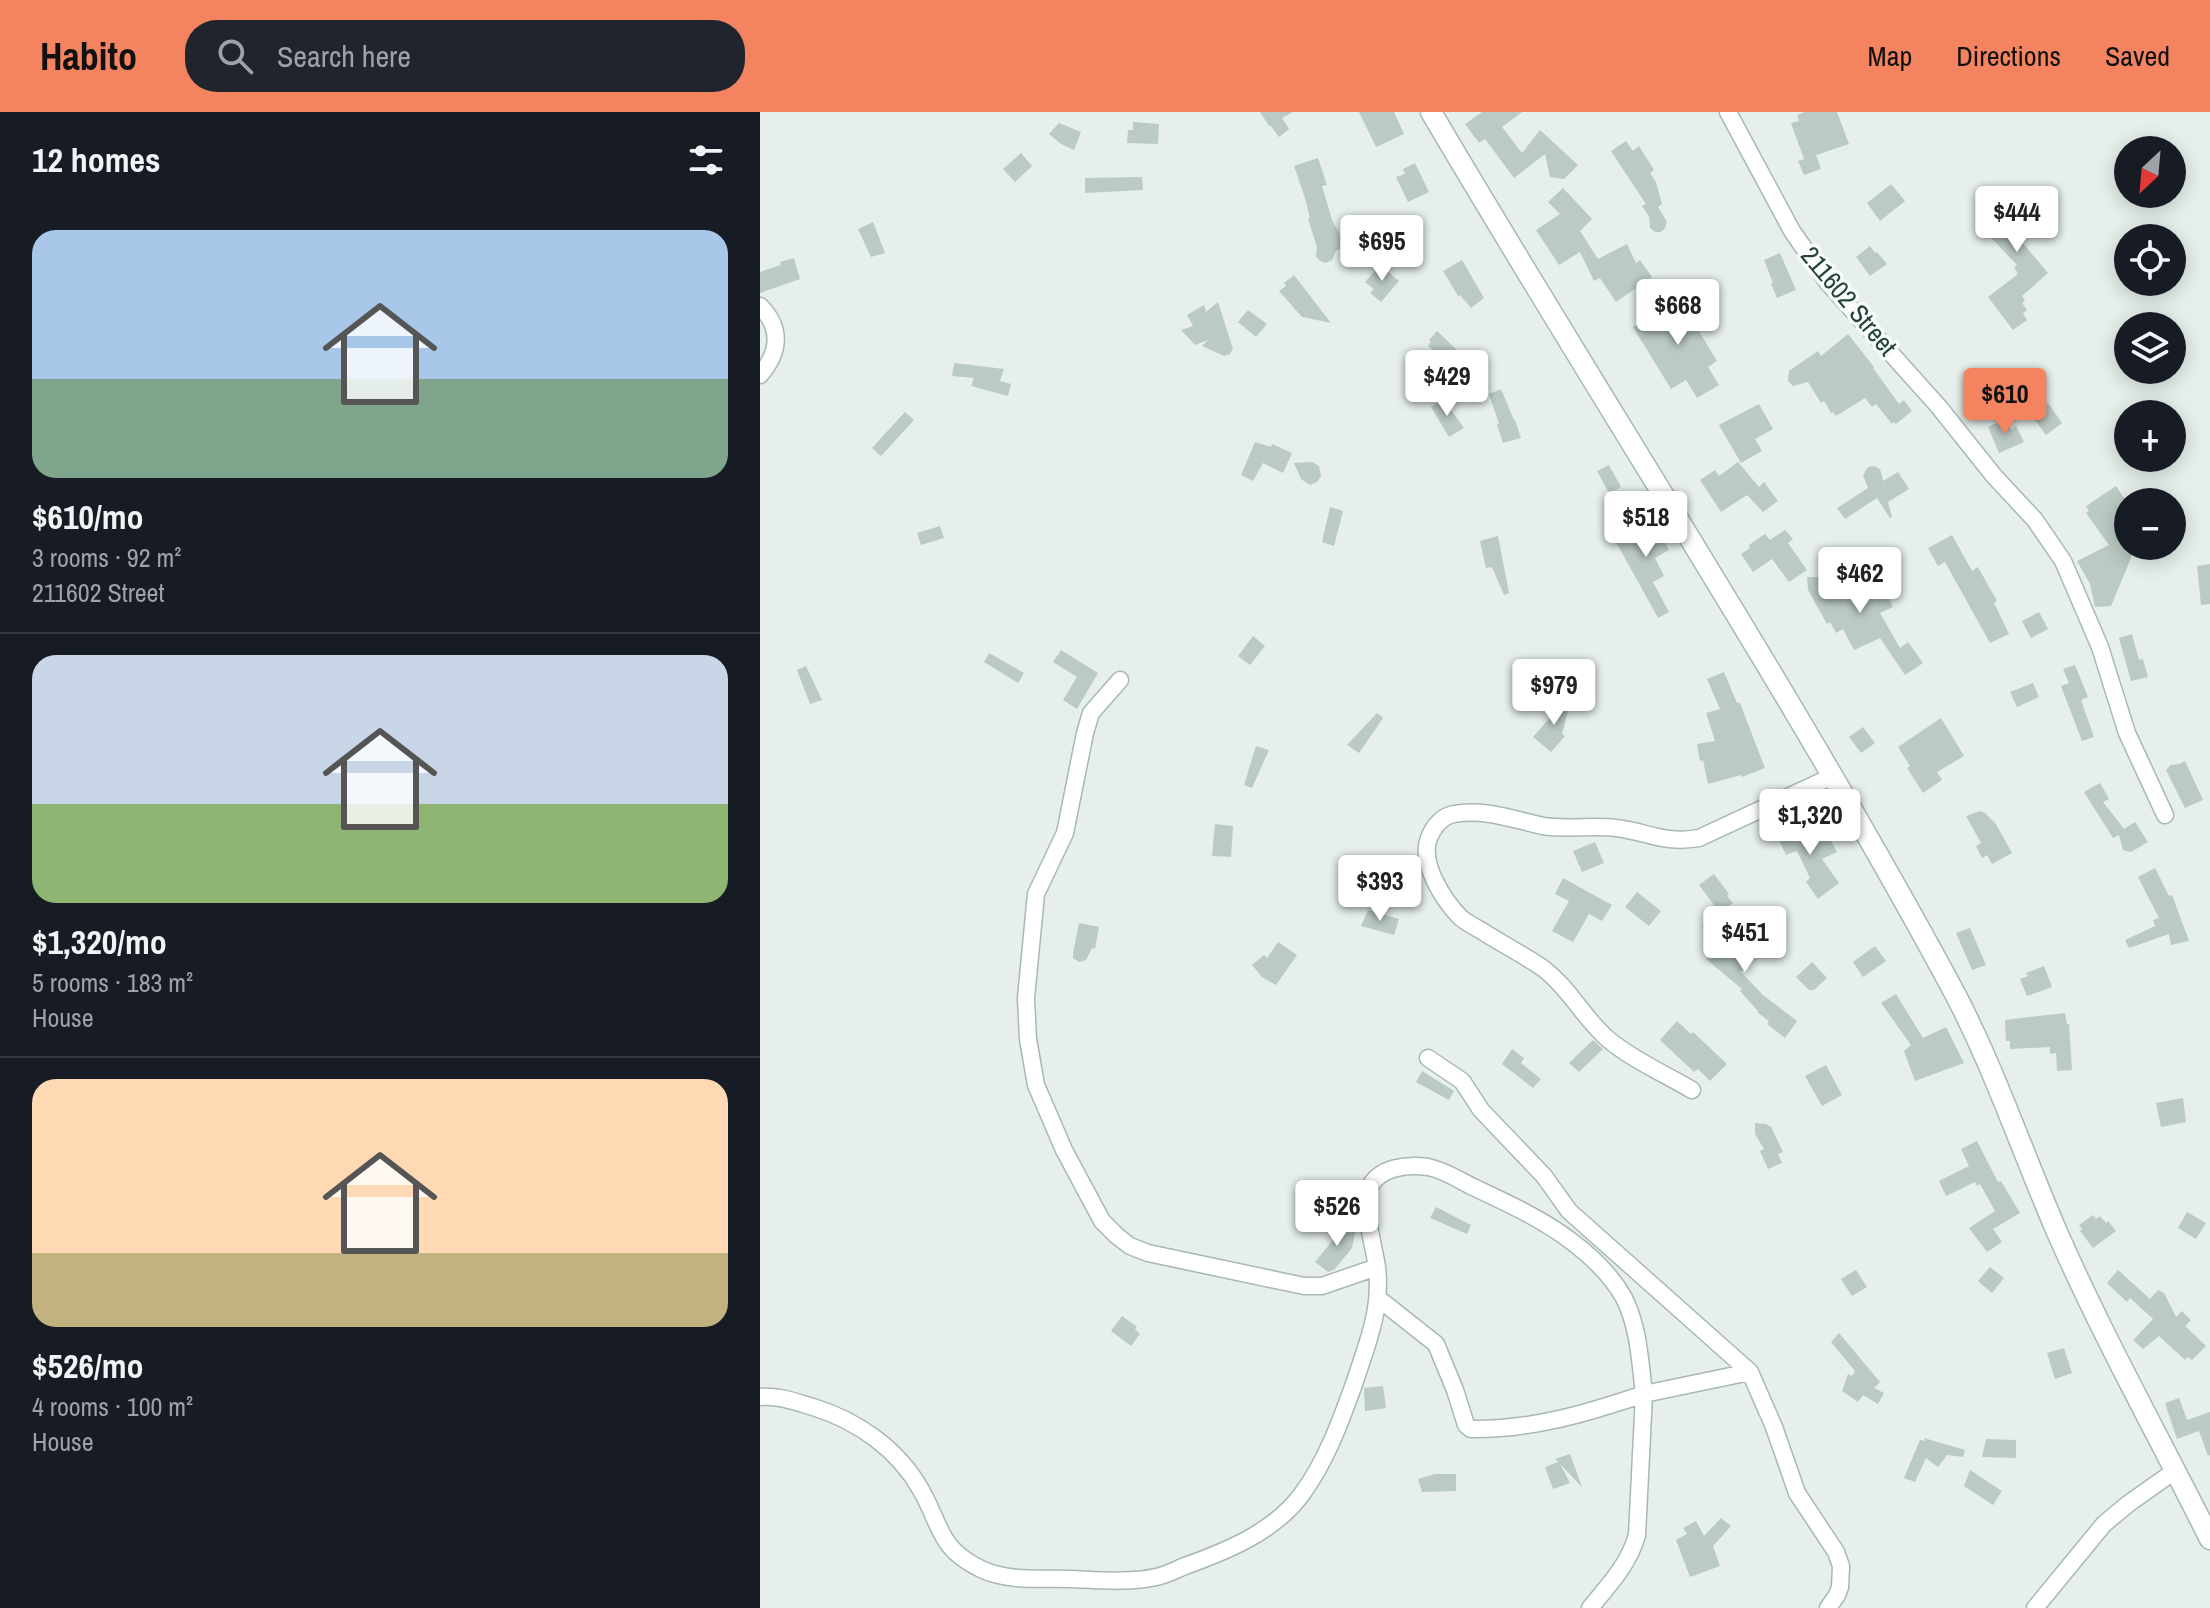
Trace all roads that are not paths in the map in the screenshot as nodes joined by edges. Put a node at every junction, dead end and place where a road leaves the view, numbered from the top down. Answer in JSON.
{"nodes":[{"id":1,"x":1431,"y":112,"type":"edge"},
{"id":2,"x":1728,"y":112,"type":"edge"},
{"id":3,"x":760,"y":306,"type":"edge"},
{"id":4,"x":760,"y":375,"type":"edge"},
{"id":5,"x":1120,"y":680,"type":"dead end"},
{"id":6,"x":1833,"y":776,"type":"junction"},
{"id":7,"x":2165,"y":815,"type":"dead end"},
{"id":8,"x":1428,"y":1058,"type":"dead end"},
{"id":9,"x":1692,"y":1090,"type":"dead end"},
{"id":10,"x":1377,"y":1267,"type":"junction"},
{"id":11,"x":1379,"y":1299,"type":"junction"},
{"id":12,"x":1750,"y":1372,"type":"junction"},
{"id":13,"x":1644,"y":1394,"type":"junction"},
{"id":14,"x":760,"y":1397,"type":"edge"},
{"id":15,"x":2176,"y":1470,"type":"junction"},
{"id":16,"x":2210,"y":1539,"type":"edge"},
{"id":17,"x":1590,"y":1608,"type":"edge"},
{"id":18,"x":1828,"y":1608,"type":"edge"},
{"id":19,"x":2035,"y":1608,"type":"edge"}],
"edges":[{"from":1,"to":6,"type":"street"},
{"from":2,"to":7,"type":"street","name":"211602 Street"},
{"from":3,"to":4,"type":"street"},
{"from":5,"to":10,"type":"street"},
{"from":6,"to":9,"type":"street"},
{"from":6,"to":15,"type":"street"},
{"from":8,"to":12,"type":"street"},
{"from":10,"to":11,"type":"street"},
{"from":10,"to":13,"type":"street"},
{"from":11,"to":13,"type":"street"},
{"from":11,"to":14,"type":"street"},
{"from":12,"to":13,"type":"street"},
{"from":12,"to":18,"type":"street"},
{"from":13,"to":17,"type":"street"},
{"from":15,"to":16,"type":"street"},
{"from":15,"to":19,"type":"street"}]}
